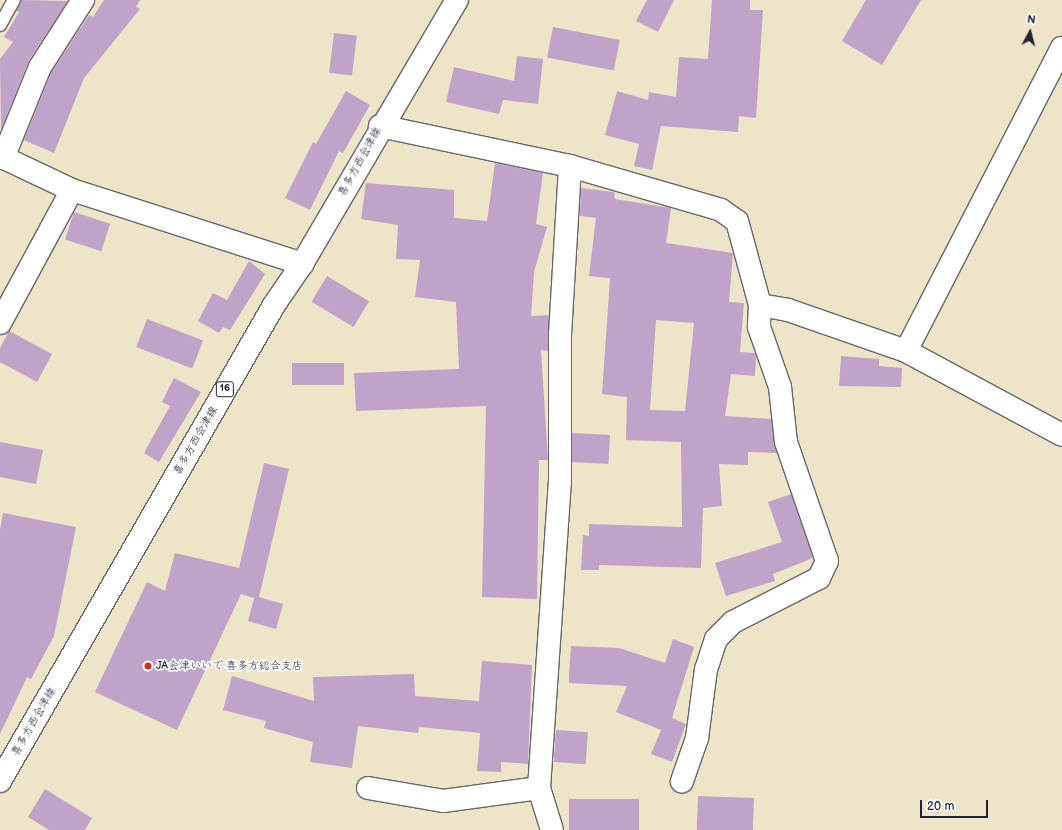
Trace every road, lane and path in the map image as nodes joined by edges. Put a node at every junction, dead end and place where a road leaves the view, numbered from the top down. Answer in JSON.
{"nodes":[{"id":1,"x":14,"y":0,"type":"edge"},
{"id":2,"x":83,"y":0,"type":"edge"},
{"id":3,"x":457,"y":0,"type":"edge"},
{"id":4,"x":0,"y":25,"type":"edge"},
{"id":5,"x":1062,"y":48,"type":"edge"},
{"id":6,"x":380,"y":126,"type":"junction"},
{"id":7,"x":2,"y":157,"type":"edge"},
{"id":8,"x":570,"y":166,"type":"junction"},
{"id":9,"x":72,"y":190,"type":"junction"},
{"id":10,"x":302,"y":264,"type":"junction"},
{"id":11,"x":760,"y":305,"type":"junction"},
{"id":12,"x":0,"y":322,"type":"edge"},
{"id":13,"x":906,"y":350,"type":"junction"},
{"id":14,"x":1062,"y":435,"type":"edge"},
{"id":15,"x":682,"y":781,"type":"dead end"},
{"id":16,"x":0,"y":782,"type":"edge"},
{"id":17,"x":368,"y":788,"type":"dead end"},
{"id":18,"x":539,"y":788,"type":"junction"},
{"id":19,"x":552,"y":830,"type":"edge"}],
"edges":[{"from":1,"to":4,"type":"lane"},
{"from":2,"to":7,"type":"street"},
{"from":3,"to":6,"type":"street","name":"喜多方西会津線","number":"16"},
{"from":5,"to":13,"type":"street"},
{"from":6,"to":8,"type":"street"},
{"from":6,"to":10,"type":"street","name":"喜多方西会津線","number":"16"},
{"from":7,"to":9,"type":"street"},
{"from":8,"to":11,"type":"street"},
{"from":8,"to":18,"type":"street"},
{"from":9,"to":10,"type":"street"},
{"from":9,"to":12,"type":"street"},
{"from":10,"to":16,"type":"street","name":"喜多方西会津線","number":"16"},
{"from":11,"to":13,"type":"street"},
{"from":11,"to":15,"type":"street"},
{"from":13,"to":14,"type":"street"},
{"from":17,"to":18,"type":"street"},
{"from":18,"to":19,"type":"street"}]}
